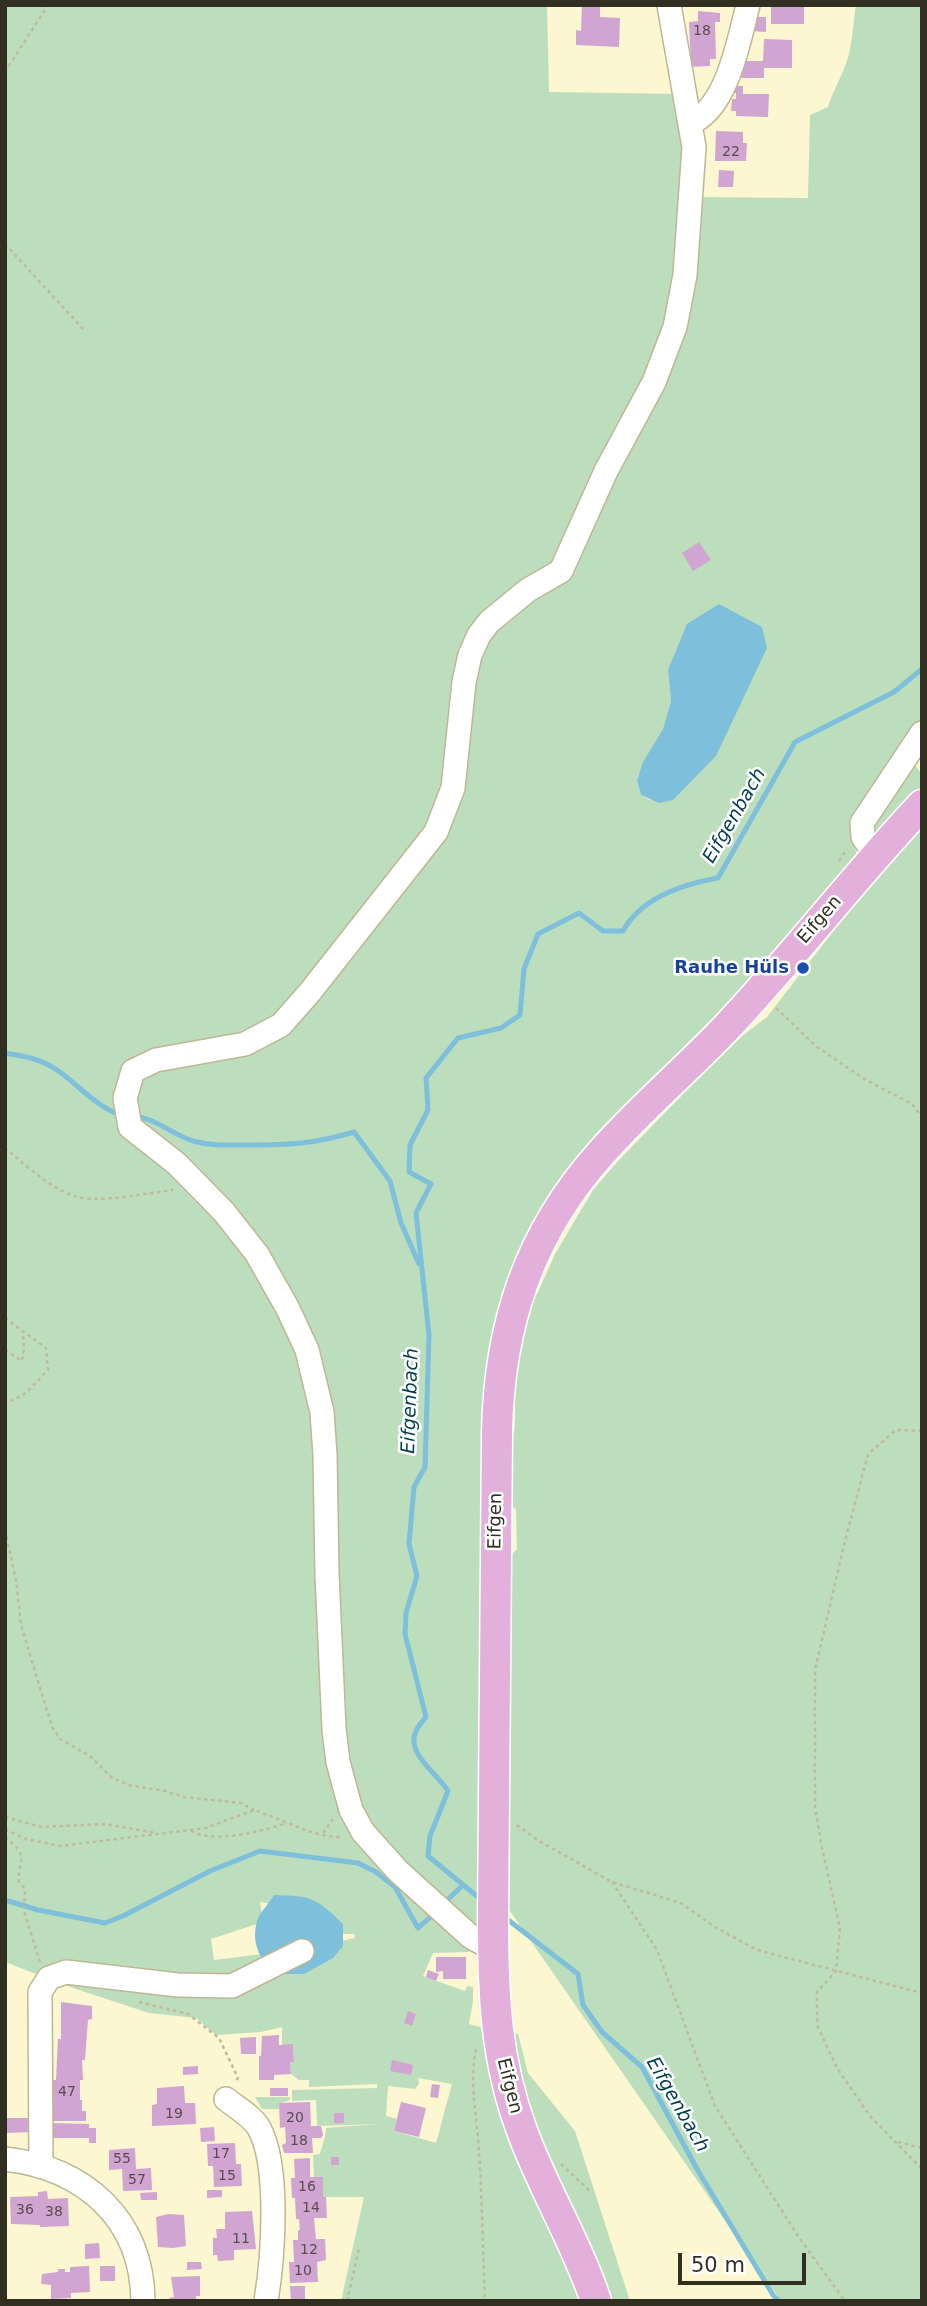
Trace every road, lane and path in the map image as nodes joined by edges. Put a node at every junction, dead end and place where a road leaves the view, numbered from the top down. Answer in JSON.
{"nodes":[{"id":1,"x":48,"y":5,"type":"edge"},
{"id":2,"x":669,"y":5,"type":"edge"},
{"id":3,"x":748,"y":5,"type":"edge"},
{"id":4,"x":5,"y":72,"type":"edge"},
{"id":5,"x":690,"y":122,"type":"junction"},
{"id":6,"x":5,"y":244,"type":"edge"},
{"id":7,"x":85,"y":331,"type":"dead end"},
{"id":8,"x":922,"y":733,"type":"edge"},
{"id":9,"x":922,"y":805,"type":"edge"},
{"id":10,"x":876,"y":856,"type":"junction"},
{"id":11,"x":758,"y":991,"type":"junction"},
{"id":12,"x":922,"y":1117,"type":"edge"},
{"id":13,"x":5,"y":1148,"type":"edge"},
{"id":14,"x":201,"y":1188,"type":"junction"},
{"id":15,"x":5,"y":1318,"type":"edge"},
{"id":16,"x":22,"y":1331,"type":"junction"},
{"id":17,"x":5,"y":1350,"type":"edge"},
{"id":18,"x":5,"y":1404,"type":"edge"},
{"id":19,"x":922,"y":1431,"type":"edge"},
{"id":20,"x":5,"y":1530,"type":"edge"},
{"id":21,"x":254,"y":1810,"type":"junction"},
{"id":22,"x":5,"y":1817,"type":"edge"},
{"id":23,"x":494,"y":1818,"type":"junction"},
{"id":24,"x":287,"y":1823,"type":"junction"},
{"id":25,"x":5,"y":1829,"type":"edge"},
{"id":26,"x":191,"y":1830,"type":"junction"},
{"id":27,"x":363,"y":1832,"type":"junction"},
{"id":28,"x":159,"y":1834,"type":"junction"},
{"id":29,"x":5,"y":1837,"type":"edge"},
{"id":30,"x":612,"y":1882,"type":"junction"},
{"id":31,"x":493,"y":1943,"type":"junction"},
{"id":32,"x":302,"y":1951,"type":"dead end"},
{"id":33,"x":836,"y":1971,"type":"junction"},
{"id":34,"x":49,"y":1978,"type":"junction"},
{"id":35,"x":922,"y":1993,"type":"edge"},
{"id":36,"x":134,"y":2001,"type":"dead end"},
{"id":37,"x":496,"y":2026,"type":"junction"},
{"id":38,"x":226,"y":2099,"type":"joint"},
{"id":39,"x":896,"y":2142,"type":"junction"},
{"id":40,"x":922,"y":2148,"type":"edge"},
{"id":41,"x":5,"y":2160,"type":"edge"},
{"id":42,"x":556,"y":2162,"type":"dead end"},
{"id":43,"x":41,"y":2165,"type":"junction"},
{"id":44,"x":922,"y":2169,"type":"edge"},
{"id":45,"x":592,"y":2193,"type":"dead end"},
{"id":46,"x":359,"y":2249,"type":"dead end"},
{"id":47,"x":143,"y":2301,"type":"edge"},
{"id":48,"x":266,"y":2301,"type":"edge"},
{"id":49,"x":348,"y":2301,"type":"edge"},
{"id":50,"x":485,"y":2301,"type":"edge"},
{"id":51,"x":596,"y":2301,"type":"edge"},
{"id":52,"x":845,"y":2301,"type":"edge"}],
"edges":[{"from":1,"to":4,"type":"path"},
{"from":2,"to":5,"type":"street"},
{"from":3,"to":5,"type":"street"},
{"from":5,"to":14,"type":"street"},
{"from":6,"to":7,"type":"path"},
{"from":8,"to":10,"type":"street"},
{"from":9,"to":10,"type":"main road","name":"Eifgen"},
{"from":10,"to":11,"type":"main road","name":"Eifgen"},
{"from":11,"to":12,"type":"path"},
{"from":11,"to":23,"type":"main road","name":"Eifgen"},
{"from":13,"to":14,"type":"path"},
{"from":14,"to":27,"type":"street"},
{"from":15,"to":16,"type":"path"},
{"from":16,"to":17,"type":"path"},
{"from":16,"to":18,"type":"path"},
{"from":19,"to":33,"type":"path"},
{"from":20,"to":21,"type":"path"},
{"from":21,"to":24,"type":"path"},
{"from":21,"to":26,"type":"path"},
{"from":22,"to":28,"type":"path"},
{"from":23,"to":30,"type":"path"},
{"from":23,"to":31,"type":"main road","name":"Eifgen"},
{"from":24,"to":26,"type":"path"},
{"from":24,"to":27,"type":"path"},
{"from":25,"to":28,"type":"path"},
{"from":26,"to":28,"type":"path"},
{"from":27,"to":31,"type":"street"},
{"from":29,"to":34,"type":"path"},
{"from":30,"to":33,"type":"path"},
{"from":30,"to":52,"type":"path"},
{"from":31,"to":37,"type":"main road","name":"Eifgen"},
{"from":32,"to":34,"type":"street"},
{"from":33,"to":35,"type":"path"},
{"from":33,"to":39,"type":"path"},
{"from":34,"to":43,"type":"street"},
{"from":36,"to":38,"type":"path"},
{"from":37,"to":50,"type":"path"},
{"from":37,"to":51,"type":"main road","name":"Eifgen"},
{"from":38,"to":48,"type":"street"},
{"from":39,"to":40,"type":"path"},
{"from":39,"to":44,"type":"path"},
{"from":41,"to":43,"type":"street"},
{"from":42,"to":45,"type":"path"},
{"from":43,"to":47,"type":"street"},
{"from":46,"to":49,"type":"path"}]}
